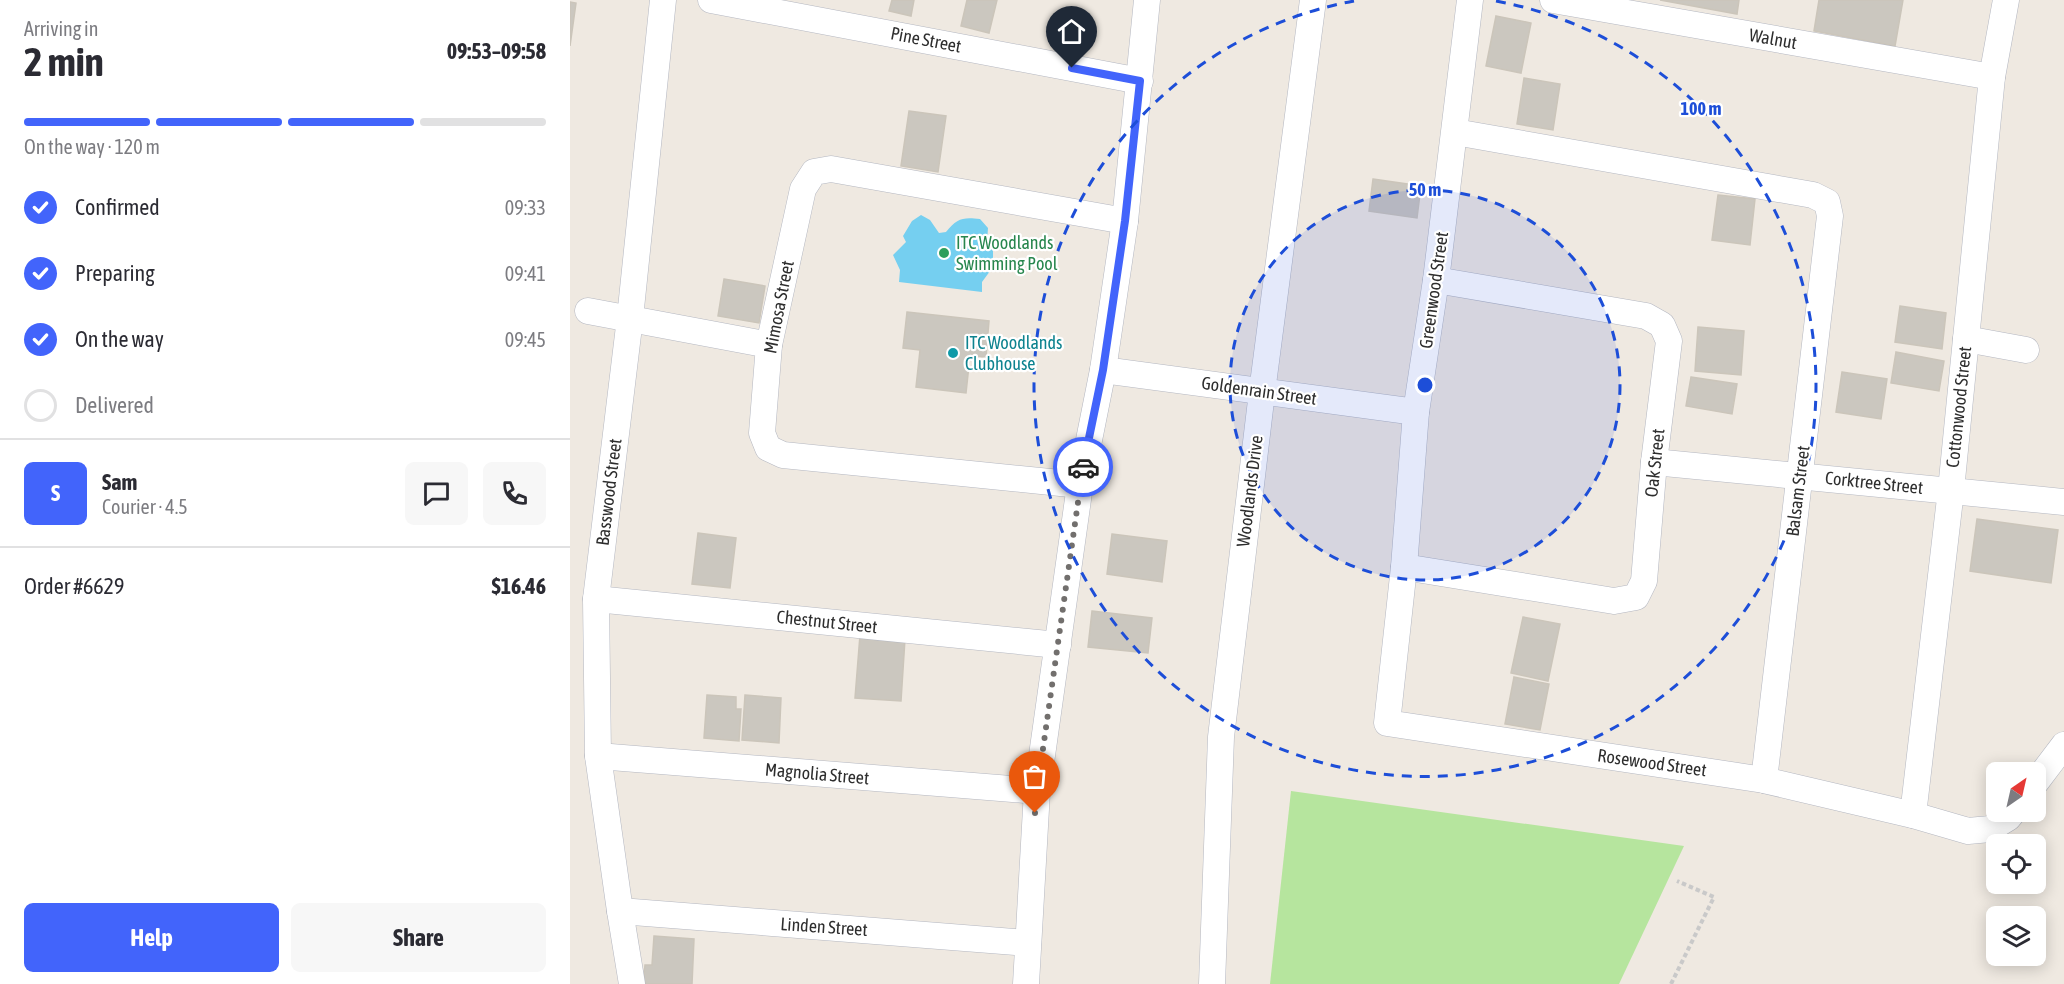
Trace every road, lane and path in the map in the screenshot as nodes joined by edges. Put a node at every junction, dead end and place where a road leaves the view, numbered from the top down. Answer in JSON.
{"nodes":[{"id":1,"x":663,"y":0,"type":"edge"},
{"id":2,"x":711,"y":0,"type":"edge"},
{"id":3,"x":1147,"y":0,"type":"edge"},
{"id":4,"x":1314,"y":0,"type":"edge"},
{"id":5,"x":1470,"y":0,"type":"edge"},
{"id":6,"x":1553,"y":0,"type":"edge"},
{"id":7,"x":2006,"y":0,"type":"edge"},
{"id":8,"x":1992,"y":77,"type":"junction"},
{"id":9,"x":1140,"y":81,"type":"junction"},
{"id":10,"x":1455,"y":132,"type":"junction"},
{"id":11,"x":1125,"y":221,"type":"junction"},
{"id":12,"x":1436,"y":280,"type":"junction"},
{"id":13,"x":588,"y":311,"type":"dead end"},
{"id":14,"x":630,"y":318,"type":"junction"},
{"id":15,"x":1966,"y":339,"type":"junction"},
{"id":16,"x":769,"y":345,"type":"junction"},
{"id":17,"x":2026,"y":350,"type":"dead end"},
{"id":18,"x":1103,"y":370,"type":"junction"},
{"id":19,"x":1262,"y":392,"type":"junction"},
{"id":20,"x":1416,"y":412,"type":"junction"},
{"id":21,"x":1654,"y":462,"type":"junction"},
{"id":22,"x":1800,"y":475,"type":"junction"},
{"id":23,"x":1080,"y":485,"type":"junction"},
{"id":24,"x":1951,"y":490,"type":"junction"},
{"id":25,"x":2064,"y":502,"type":"edge"},
{"id":26,"x":1404,"y":567,"type":"junction"},
{"id":27,"x":596,"y":599,"type":"junction"},
{"id":28,"x":1058,"y":645,"type":"junction"},
{"id":29,"x":1387,"y":723,"type":"joint"},
{"id":30,"x":2064,"y":745,"type":"edge"},
{"id":31,"x":598,"y":756,"type":"junction"},
{"id":32,"x":2046,"y":769,"type":"edge"},
{"id":33,"x":1764,"y":780,"type":"junction"},
{"id":34,"x":1037,"y":791,"type":"junction"},
{"id":35,"x":1913,"y":815,"type":"junction"},
{"id":36,"x":2001,"y":822,"type":"edge"},
{"id":37,"x":1677,"y":881,"type":"dead end"},
{"id":38,"x":620,"y":911,"type":"junction"},
{"id":39,"x":1028,"y":942,"type":"junction"},
{"id":40,"x":632,"y":984,"type":"edge"},
{"id":41,"x":1026,"y":984,"type":"edge"},
{"id":42,"x":1212,"y":984,"type":"edge"},
{"id":43,"x":1671,"y":984,"type":"edge"}],
"edges":[{"from":1,"to":14,"type":"street","name":"Basswood Street"},
{"from":2,"to":9,"type":"street","name":"Pine Street"},
{"from":3,"to":9,"type":"street"},
{"from":4,"to":19,"type":"street","name":"Woodlands Drive"},
{"from":5,"to":10,"type":"street","name":"Greenwood Street"},
{"from":6,"to":8,"type":"street","name":"Walnut"},
{"from":7,"to":8,"type":"street","name":"Cottonwood Street"},
{"from":8,"to":15,"type":"street","name":"Cottonwood Street"},
{"from":9,"to":11,"type":"street"},
{"from":10,"to":12,"type":"street","name":"Greenwood Street"},
{"from":10,"to":22,"type":"street","name":"Balsam Street"},
{"from":11,"to":16,"type":"street","name":"Mimosa Street"},
{"from":11,"to":18,"type":"street"},
{"from":12,"to":20,"type":"street","name":"Greenwood Street"},
{"from":12,"to":21,"type":"street","name":"Oak Street"},
{"from":13,"to":14,"type":"street"},
{"from":14,"to":16,"type":"street"},
{"from":14,"to":27,"type":"street","name":"Basswood Street"},
{"from":15,"to":17,"type":"street"},
{"from":15,"to":24,"type":"street","name":"Cottonwood Street"},
{"from":16,"to":23,"type":"street","name":"Mimosa Street"},
{"from":18,"to":19,"type":"street","name":"Goldenrain Street"},
{"from":18,"to":23,"type":"street"},
{"from":19,"to":20,"type":"street","name":"Goldenrain Street"},
{"from":19,"to":42,"type":"street","name":"Woodlands Drive"},
{"from":20,"to":26,"type":"street","name":"Greenwood Street"},
{"from":21,"to":22,"type":"street","name":"Corktree Street"},
{"from":21,"to":26,"type":"street","name":"Oak Street"},
{"from":22,"to":24,"type":"street","name":"Corktree Street"},
{"from":22,"to":33,"type":"street","name":"Balsam Street"},
{"from":23,"to":28,"type":"street"},
{"from":24,"to":25,"type":"street","name":"Corktree Street"},
{"from":24,"to":35,"type":"street","name":"Cottonwood Street"},
{"from":26,"to":29,"type":"street","name":"Greenwood Street"},
{"from":27,"to":28,"type":"street","name":"Chestnut Street"},
{"from":27,"to":31,"type":"street","name":"Basswood Street"},
{"from":28,"to":34,"type":"street"},
{"from":29,"to":33,"type":"street","name":"Rosewood Street"},
{"from":30,"to":32,"type":"street"},
{"from":31,"to":34,"type":"street","name":"Magnolia Street"},
{"from":31,"to":38,"type":"street","name":"Basswood Street"},
{"from":33,"to":35,"type":"street","name":"Rosewood Street"},
{"from":34,"to":39,"type":"street"},
{"from":35,"to":36,"type":"street","name":"Rosewood Street"},
{"from":37,"to":43,"type":"path"},
{"from":38,"to":39,"type":"street","name":"Linden Street"},
{"from":38,"to":40,"type":"street","name":"Basswood Street"},
{"from":39,"to":41,"type":"street"}]}
